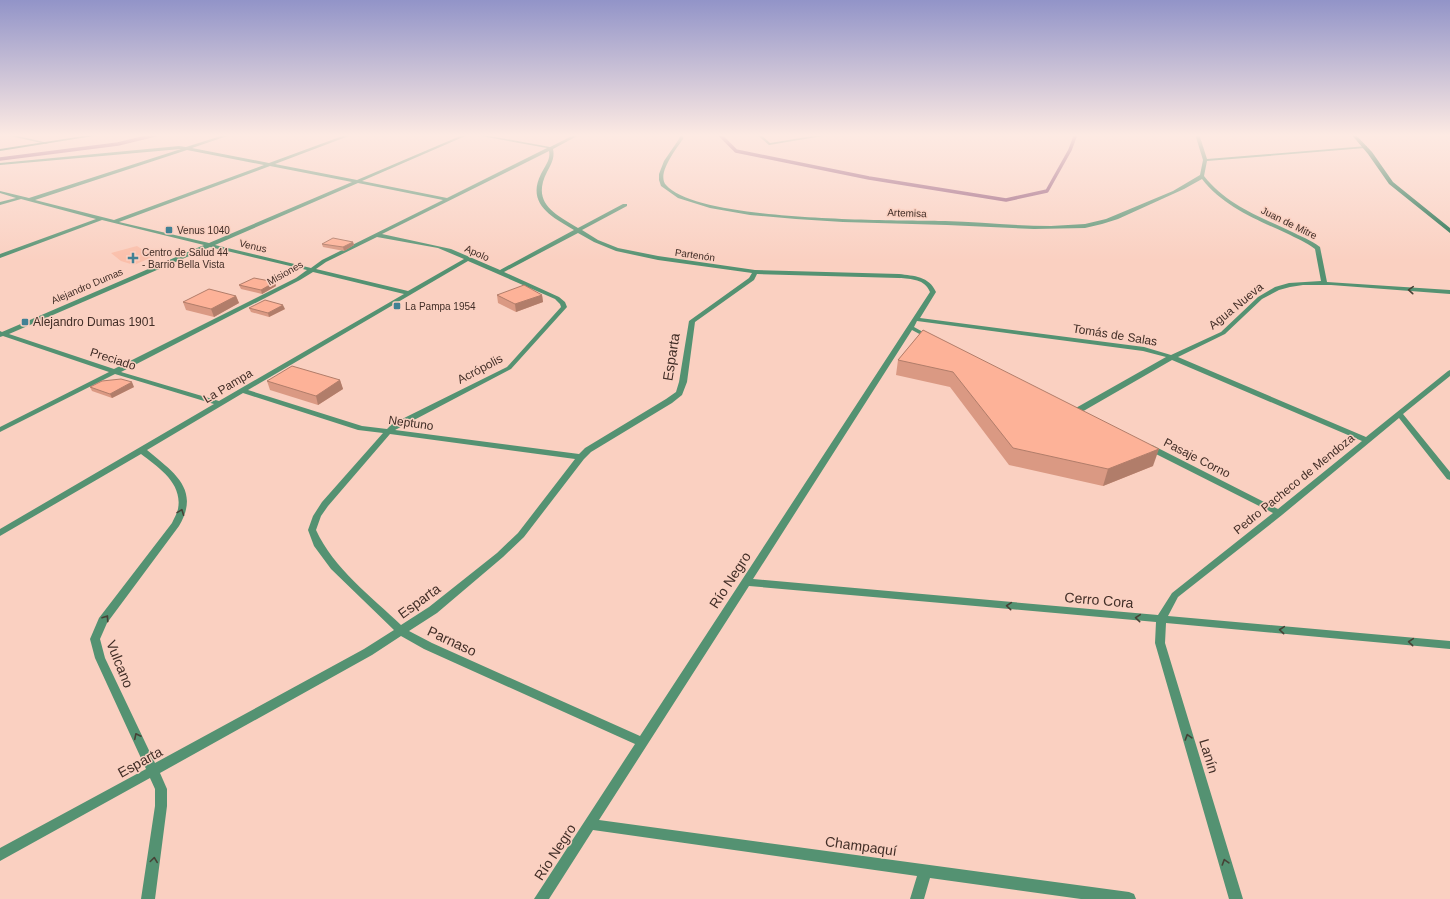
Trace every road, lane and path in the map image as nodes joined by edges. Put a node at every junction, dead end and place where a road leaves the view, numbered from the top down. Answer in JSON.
{"nodes":[{"id":1,"x":103,"y":176,"type":"edge"},
{"id":2,"x":238,"y":176,"type":"edge"},
{"id":3,"x":327,"y":176,"type":"edge"},
{"id":4,"x":370,"y":176,"type":"edge"},
{"id":5,"x":494,"y":176,"type":"edge"},
{"id":6,"x":542,"y":176,"type":"edge"},
{"id":7,"x":661,"y":176,"type":"edge"},
{"id":8,"x":1202,"y":176,"type":"joint"},
{"id":9,"x":1387,"y":176,"type":"edge"},
{"id":10,"x":356,"y":182,"type":"junction"},
{"id":11,"x":0,"y":192,"type":"edge"},
{"id":12,"x":20,"y":198,"type":"junction"},
{"id":13,"x":447,"y":199,"type":"junction"},
{"id":14,"x":29,"y":200,"type":"junction"},
{"id":15,"x":0,"y":204,"type":"edge"},
{"id":16,"x":625,"y":205,"type":"dead end"},
{"id":17,"x":101,"y":219,"type":"junction"},
{"id":18,"x":114,"y":222,"type":"junction"},
{"id":19,"x":579,"y":231,"type":"junction"},
{"id":20,"x":1450,"y":231,"type":"edge"},
{"id":21,"x":377,"y":235,"type":"junction"},
{"id":22,"x":208,"y":245,"type":"junction"},
{"id":23,"x":0,"y":256,"type":"edge"},
{"id":24,"x":467,"y":259,"type":"junction"},
{"id":25,"x":313,"y":269,"type":"junction"},
{"id":26,"x":500,"y":272,"type":"junction"},
{"id":27,"x":755,"y":272,"type":"junction"},
{"id":28,"x":920,"y":279,"type":"joint"},
{"id":29,"x":1324,"y":284,"type":"junction"},
{"id":30,"x":1450,"y":292,"type":"edge"},
{"id":31,"x":409,"y":293,"type":"junction"},
{"id":32,"x":563,"y":303,"type":"joint"},
{"id":33,"x":913,"y":323,"type":"junction"},
{"id":34,"x":1,"y":334,"type":"edge"},
{"id":35,"x":938,"y":341,"type":"edge"},
{"id":36,"x":1172,"y":356,"type":"junction"},
{"id":37,"x":115,"y":372,"type":"junction"},
{"id":38,"x":1450,"y":372,"type":"edge"},
{"id":39,"x":243,"y":391,"type":"junction"},
{"id":40,"x":220,"y":404,"type":"junction"},
{"id":41,"x":1077,"y":411,"type":"edge"},
{"id":42,"x":1398,"y":414,"type":"junction"},
{"id":43,"x":0,"y":430,"type":"edge"},
{"id":44,"x":388,"y":432,"type":"junction"},
{"id":45,"x":1368,"y":440,"type":"junction"},
{"id":46,"x":1140,"y":443,"type":"edge"},
{"id":47,"x":142,"y":450,"type":"junction"},
{"id":48,"x":581,"y":457,"type":"junction"},
{"id":49,"x":1450,"y":477,"type":"edge"},
{"id":50,"x":1279,"y":513,"type":"junction"},
{"id":51,"x":0,"y":533,"type":"edge"},
{"id":52,"x":746,"y":582,"type":"junction"},
{"id":53,"x":1161,"y":620,"type":"junction"},
{"id":54,"x":401,"y":631,"type":"junction"},
{"id":55,"x":1450,"y":645,"type":"edge"},
{"id":56,"x":642,"y":742,"type":"junction"},
{"id":57,"x":154,"y":771,"type":"junction"},
{"id":58,"x":589,"y":824,"type":"junction"},
{"id":59,"x":0,"y":855,"type":"edge"},
{"id":60,"x":925,"y":871,"type":"junction"},
{"id":61,"x":148,"y":899,"type":"edge"},
{"id":62,"x":541,"y":899,"type":"edge"},
{"id":63,"x":917,"y":899,"type":"edge"},
{"id":64,"x":1128,"y":899,"type":"edge"},
{"id":65,"x":1236,"y":899,"type":"edge"}],
"edges":[{"from":1,"to":14,"type":"street"},
{"from":2,"to":18,"type":"street"},
{"from":3,"to":10,"type":"street"},
{"from":4,"to":10,"type":"street","name":"Alejandro Dumas"},
{"from":5,"to":13,"type":"street","name":"Misiones"},
{"from":6,"to":19,"type":"street","name":"Partenón"},
{"from":7,"to":8,"type":"street","name":"Artemisa"},
{"from":8,"to":29,"type":"street","name":"Juan de Mitre"},
{"from":9,"to":20,"type":"main road"},
{"from":10,"to":13,"type":"street"},
{"from":10,"to":22,"type":"street","name":"Alejandro Dumas"},
{"from":11,"to":12,"type":"street","name":"Venus"},
{"from":12,"to":14,"type":"street","name":"Venus"},
{"from":12,"to":15,"type":"street"},
{"from":13,"to":21,"type":"street","name":"Misiones"},
{"from":14,"to":17,"type":"street","name":"Venus"},
{"from":16,"to":19,"type":"street"},
{"from":17,"to":18,"type":"street","name":"Venus"},
{"from":17,"to":23,"type":"street"},
{"from":18,"to":22,"type":"street","name":"Venus"},
{"from":19,"to":26,"type":"street"},
{"from":19,"to":27,"type":"street","name":"Partenón"},
{"from":21,"to":24,"type":"street","name":"Apolo"},
{"from":21,"to":25,"type":"street","name":"Misiones"},
{"from":22,"to":25,"type":"street","name":"Venus"},
{"from":22,"to":34,"type":"street","name":"Alejandro Dumas"},
{"from":24,"to":26,"type":"street","name":"Apolo"},
{"from":24,"to":31,"type":"street","name":"La Pampa"},
{"from":25,"to":31,"type":"street","name":"Venus"},
{"from":25,"to":37,"type":"street","name":"Misiones"},
{"from":26,"to":32,"type":"street","name":"Apolo"},
{"from":27,"to":28,"type":"street","name":"Partenón"},
{"from":27,"to":48,"type":"street","name":"Esparta"},
{"from":28,"to":33,"type":"street","name":"Río Negro"},
{"from":30,"to":29,"type":"street","name":"Agua Nueva","one_way":true},
{"from":29,"to":36,"type":"street","name":"Agua Nueva"},
{"from":31,"to":39,"type":"street","name":"La Pampa"},
{"from":32,"to":44,"type":"street","name":"Acrópolis"},
{"from":33,"to":35,"type":"street"},
{"from":33,"to":36,"type":"street","name":"Tomás de Salas"},
{"from":33,"to":52,"type":"street","name":"Río Negro"},
{"from":34,"to":37,"type":"street","name":"Preciado"},
{"from":36,"to":41,"type":"street","name":"Agua Nueva"},
{"from":36,"to":45,"type":"street","name":"Tomás de Salas"},
{"from":37,"to":40,"type":"street","name":"Preciado"},
{"from":37,"to":43,"type":"street","name":"Misiones"},
{"from":38,"to":42,"type":"street","name":"Pedro Pacheco de Mendoza"},
{"from":39,"to":40,"type":"street","name":"La Pampa"},
{"from":39,"to":44,"type":"street","name":"Neptuno"},
{"from":40,"to":47,"type":"street","name":"La Pampa"},
{"from":42,"to":45,"type":"street","name":"Pedro Pacheco de Mendoza"},
{"from":42,"to":49,"type":"street"},
{"from":44,"to":48,"type":"street","name":"Neptuno"},
{"from":44,"to":54,"type":"street","name":"Parnaso"},
{"from":45,"to":50,"type":"street","name":"Pedro Pacheco de Mendoza"},
{"from":46,"to":50,"type":"street","name":"Pasaje Corno"},
{"from":47,"to":51,"type":"street","name":"La Pampa"},
{"from":57,"to":47,"type":"street","name":"Vulcano","one_way":true},
{"from":48,"to":54,"type":"street","name":"Esparta"},
{"from":50,"to":53,"type":"street","name":"Pedro Pacheco de Mendoza"},
{"from":53,"to":52,"type":"street","name":"Cerro Cora","one_way":true},
{"from":52,"to":56,"type":"street","name":"Río Negro"},
{"from":55,"to":53,"type":"street","name":"Cerro Cora","one_way":true},
{"from":65,"to":53,"type":"street","name":"Lanín","one_way":true},
{"from":54,"to":56,"type":"street","name":"Parnaso"},
{"from":54,"to":57,"type":"street","name":"Esparta"},
{"from":56,"to":58,"type":"street","name":"Río Negro"},
{"from":57,"to":59,"type":"street","name":"Esparta"},
{"from":61,"to":57,"type":"street","name":"Vulcano","one_way":true},
{"from":58,"to":60,"type":"street","name":"Champaquí"},
{"from":58,"to":62,"type":"street","name":"Río Negro"},
{"from":60,"to":63,"type":"street"},
{"from":60,"to":64,"type":"street","name":"Champaquí"}]}
